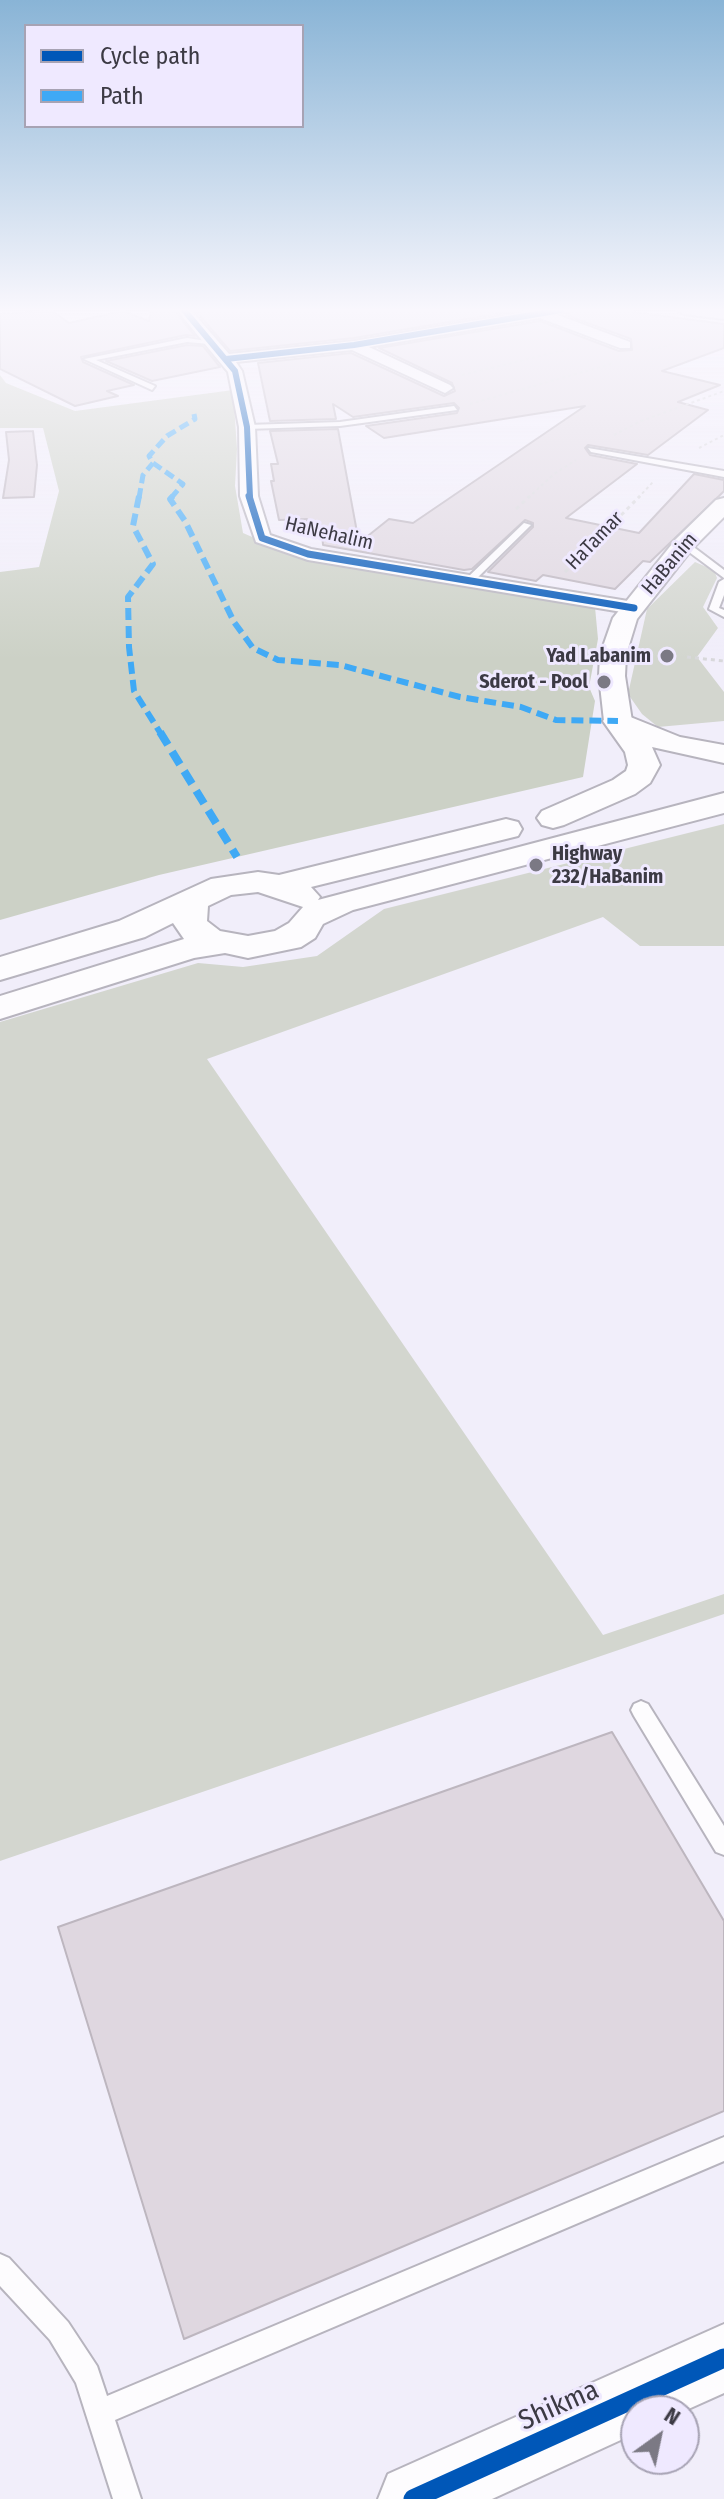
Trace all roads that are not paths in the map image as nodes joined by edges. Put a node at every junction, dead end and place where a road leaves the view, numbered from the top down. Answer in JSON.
{"nodes":[{"id":1,"x":247,"y":427,"type":"joint"},
{"id":2,"x":259,"y":427,"type":"edge"},
{"id":3,"x":591,"y":450,"type":"dead end"},
{"id":4,"x":724,"y":474,"type":"edge"},
{"id":5,"x":724,"y":505,"type":"edge"},
{"id":6,"x":527,"y":525,"type":"dead end"},
{"id":7,"x":684,"y":544,"type":"junction"},
{"id":8,"x":724,"y":575,"type":"edge"},
{"id":9,"x":470,"y":580,"type":"junction"},
{"id":10,"x":724,"y":582,"type":"edge"},
{"id":11,"x":634,"y":608,"type":"junction"},
{"id":12,"x":724,"y":614,"type":"edge"},
{"id":13,"x":618,"y":721,"type":"junction"},
{"id":14,"x":724,"y":754,"type":"edge"},
{"id":15,"x":724,"y":776,"type":"edge"},
{"id":16,"x":724,"y":803,"type":"edge"},
{"id":17,"x":553,"y":818,"type":"junction"},
{"id":18,"x":279,"y":885,"type":"junction"},
{"id":19,"x":195,"y":899,"type":"junction"},
{"id":20,"x":310,"y":917,"type":"junction"},
{"id":21,"x":222,"y":943,"type":"junction"},
{"id":22,"x":0,"y":969,"type":"edge"},
{"id":23,"x":0,"y":1008,"type":"edge"},
{"id":24,"x":641,"y":1710,"type":"dead end"},
{"id":25,"x":724,"y":1845,"type":"edge"},
{"id":26,"x":724,"y":2149,"type":"edge"},
{"id":27,"x":0,"y":2267,"type":"edge"},
{"id":28,"x":724,"y":2358,"type":"edge"},
{"id":29,"x":99,"y":2413,"type":"junction"},
{"id":30,"x":127,"y":2499,"type":"edge"},
{"id":31,"x":413,"y":2499,"type":"edge"}],
"edges":[{"from":1,"to":2,"type":"lane"},
{"from":1,"to":9,"type":"street","name":"HaNehalim"},
{"from":3,"to":4,"type":"lane"},
{"from":5,"to":7,"type":"street","name":"HaBanim"},
{"from":6,"to":9,"type":"lane"},
{"from":7,"to":8,"type":"lane"},
{"from":7,"to":11,"type":"street","name":"HaBanim"},
{"from":9,"to":11,"type":"street","name":"HaNehalim"},
{"from":10,"to":12,"type":"lane"},
{"from":11,"to":13,"type":"street","name":"HaBanim"},
{"from":13,"to":14,"type":"main road"},
{"from":13,"to":17,"type":"main road"},
{"from":15,"to":17,"type":"main road"},
{"from":16,"to":20,"type":"main road"},
{"from":17,"to":18,"type":"main road"},
{"from":18,"to":19,"type":"main road"},
{"from":18,"to":20,"type":"main road"},
{"from":19,"to":21,"type":"main road"},
{"from":19,"to":22,"type":"main road"},
{"from":20,"to":21,"type":"main road"},
{"from":21,"to":23,"type":"main road"},
{"from":24,"to":25,"type":"lane"},
{"from":26,"to":29,"type":"lane"},
{"from":27,"to":29,"type":"lane"},
{"from":28,"to":31,"type":"street","name":"Shikma"},
{"from":29,"to":30,"type":"lane"}]}
